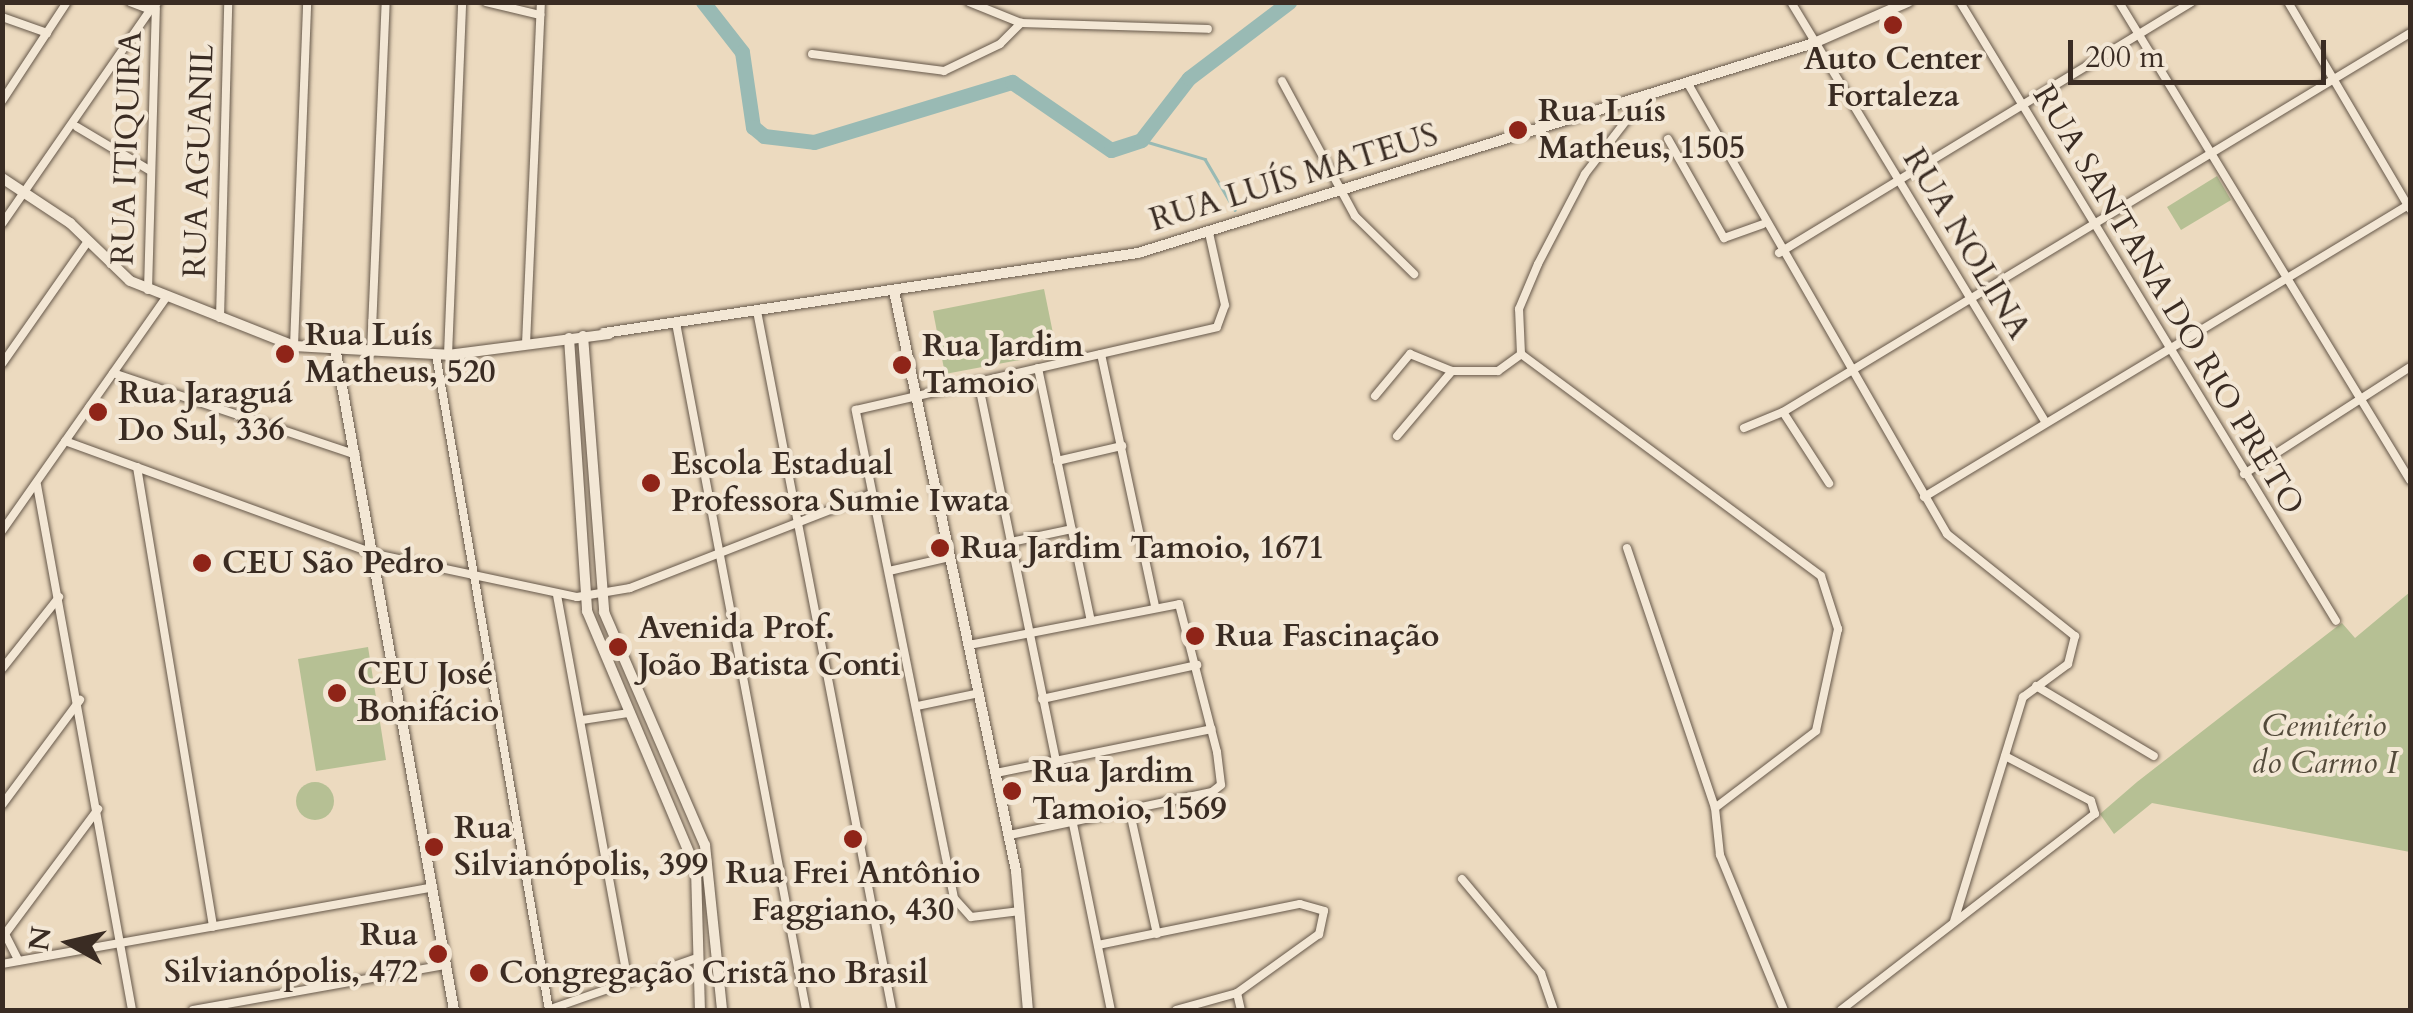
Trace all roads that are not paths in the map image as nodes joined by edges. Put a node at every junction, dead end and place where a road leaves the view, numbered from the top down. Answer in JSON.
{"nodes":[{"id":1,"x":67,"y":2,"type":"edge"},
{"id":2,"x":130,"y":2,"type":"edge"},
{"id":3,"x":228,"y":2,"type":"edge"},
{"id":4,"x":307,"y":2,"type":"edge"},
{"id":5,"x":386,"y":2,"type":"edge"},
{"id":6,"x":462,"y":2,"type":"edge"},
{"id":7,"x":486,"y":2,"type":"edge"},
{"id":8,"x":542,"y":2,"type":"edge"},
{"id":9,"x":969,"y":2,"type":"edge"},
{"id":10,"x":1011,"y":2,"type":"edge"},
{"id":11,"x":1791,"y":2,"type":"edge"},
{"id":12,"x":1908,"y":2,"type":"edge"},
{"id":13,"x":1960,"y":2,"type":"edge"},
{"id":14,"x":2119,"y":2,"type":"edge"},
{"id":15,"x":2192,"y":2,"type":"edge"},
{"id":16,"x":2288,"y":2,"type":"edge"},
{"id":17,"x":151,"y":6,"type":"edge"},
{"id":18,"x":1008,"y":14,"type":"junction"},
{"id":19,"x":540,"y":15,"type":"junction"},
{"id":20,"x":2,"y":17,"type":"edge"},
{"id":21,"x":1021,"y":23,"type":"junction"},
{"id":22,"x":1208,"y":29,"type":"dead end"},
{"id":23,"x":47,"y":32,"type":"junction"},
{"id":24,"x":2410,"y":32,"type":"edge"},
{"id":25,"x":2139,"y":35,"type":"junction"},
{"id":26,"x":138,"y":38,"type":"junction"},
{"id":27,"x":1814,"y":43,"type":"junction"},
{"id":28,"x":155,"y":46,"type":"junction"},
{"id":29,"x":812,"y":54,"type":"dead end"},
{"id":30,"x":2333,"y":78,"type":"junction"},
{"id":31,"x":1282,"y":82,"type":"dead end"},
{"id":32,"x":1687,"y":82,"type":"junction"},
{"id":33,"x":1644,"y":96,"type":"junction"},
{"id":34,"x":4,"y":98,"type":"edge"},
{"id":35,"x":2021,"y":106,"type":"junction"},
{"id":36,"x":76,"y":127,"type":"junction"},
{"id":37,"x":1668,"y":139,"type":"dead end"},
{"id":38,"x":2217,"y":154,"type":"junction"},
{"id":39,"x":149,"y":170,"type":"junction"},
{"id":40,"x":2,"y":178,"type":"edge"},
{"id":41,"x":1897,"y":179,"type":"junction"},
{"id":42,"x":1340,"y":191,"type":"junction"},
{"id":43,"x":26,"y":194,"type":"junction"},
{"id":44,"x":2410,"y":206,"type":"edge"},
{"id":45,"x":2,"y":224,"type":"edge"},
{"id":46,"x":1765,"y":228,"type":"junction"},
{"id":47,"x":2094,"y":228,"type":"junction"},
{"id":48,"x":1209,"y":233,"type":"junction"},
{"id":49,"x":88,"y":240,"type":"junction"},
{"id":50,"x":1779,"y":252,"type":"junction"},
{"id":51,"x":1414,"y":274,"type":"dead end"},
{"id":52,"x":2290,"y":276,"type":"junction"},
{"id":53,"x":148,"y":290,"type":"junction"},
{"id":54,"x":894,"y":292,"type":"junction"},
{"id":55,"x":165,"y":298,"type":"junction"},
{"id":56,"x":1971,"y":299,"type":"junction"},
{"id":57,"x":757,"y":311,"type":"junction"},
{"id":58,"x":220,"y":321,"type":"junction"},
{"id":59,"x":676,"y":323,"type":"junction"},
{"id":60,"x":583,"y":336,"type":"junction"},
{"id":61,"x":569,"y":338,"type":"junction"},
{"id":62,"x":526,"y":344,"type":"junction"},
{"id":63,"x":294,"y":346,"type":"junction"},
{"id":64,"x":2168,"y":349,"type":"junction"},
{"id":65,"x":336,"y":353,"type":"junction"},
{"id":66,"x":370,"y":354,"type":"junction"},
{"id":67,"x":1101,"y":354,"type":"junction"},
{"id":68,"x":1521,"y":354,"type":"junction"},
{"id":69,"x":442,"y":355,"type":"junction"},
{"id":70,"x":2,"y":364,"type":"edge"},
{"id":71,"x":1038,"y":368,"type":"junction"},
{"id":72,"x":2410,"y":368,"type":"edge"},
{"id":73,"x":1849,"y":370,"type":"junction"},
{"id":74,"x":1452,"y":371,"type":"junction"},
{"id":75,"x":113,"y":373,"type":"junction"},
{"id":76,"x":978,"y":381,"type":"junction"},
{"id":77,"x":916,"y":391,"type":"junction"},
{"id":78,"x":1375,"y":396,"type":"dead end"},
{"id":79,"x":2360,"y":397,"type":"junction"},
{"id":80,"x":1782,"y":412,"type":"junction"},
{"id":81,"x":2044,"y":419,"type":"junction"},
{"id":82,"x":1744,"y":428,"type":"dead end"},
{"id":83,"x":1398,"y":436,"type":"dead end"},
{"id":84,"x":65,"y":441,"type":"junction"},
{"id":85,"x":1122,"y":446,"type":"junction"},
{"id":86,"x":356,"y":455,"type":"junction"},
{"id":87,"x":1057,"y":461,"type":"junction"},
{"id":88,"x":137,"y":467,"type":"junction"},
{"id":89,"x":2244,"y":474,"type":"junction"},
{"id":90,"x":2410,"y":480,"type":"edge"},
{"id":91,"x":1829,"y":483,"type":"dead end"},
{"id":92,"x":37,"y":485,"type":"junction"},
{"id":93,"x":871,"y":494,"type":"junction"},
{"id":94,"x":1924,"y":497,"type":"junction"},
{"id":95,"x":799,"y":519,"type":"junction"},
{"id":96,"x":1072,"y":530,"type":"junction"},
{"id":97,"x":2,"y":531,"type":"edge"},
{"id":98,"x":1011,"y":542,"type":"junction"},
{"id":99,"x":1627,"y":548,"type":"dead end"},
{"id":100,"x":720,"y":552,"type":"junction"},
{"id":101,"x":375,"y":554,"type":"junction"},
{"id":102,"x":950,"y":557,"type":"junction"},
{"id":103,"x":888,"y":571,"type":"junction"},
{"id":104,"x":473,"y":577,"type":"junction"},
{"id":105,"x":556,"y":595,"type":"junction"},
{"id":106,"x":601,"y":596,"type":"junction"},
{"id":107,"x":60,"y":598,"type":"junction"},
{"id":108,"x":586,"y":598,"type":"junction"},
{"id":109,"x":1155,"y":606,"type":"junction"},
{"id":110,"x":1090,"y":621,"type":"junction"},
{"id":111,"x":2336,"y":621,"type":"dead end"},
{"id":112,"x":1029,"y":634,"type":"junction"},
{"id":113,"x":969,"y":646,"type":"junction"},
{"id":114,"x":1198,"y":666,"type":"junction"},
{"id":115,"x":2,"y":669,"type":"edge"},
{"id":116,"x":2036,"y":686,"type":"junction"},
{"id":117,"x":979,"y":693,"type":"junction"},
{"id":118,"x":1042,"y":698,"type":"junction"},
{"id":119,"x":80,"y":700,"type":"junction"},
{"id":120,"x":917,"y":706,"type":"junction"},
{"id":121,"x":629,"y":713,"type":"junction"},
{"id":122,"x":582,"y":720,"type":"junction"},
{"id":123,"x":1212,"y":729,"type":"junction"},
{"id":124,"x":2004,"y":756,"type":"junction"},
{"id":125,"x":2154,"y":756,"type":"dead end"},
{"id":126,"x":1056,"y":762,"type":"junction"},
{"id":127,"x":996,"y":773,"type":"junction"},
{"id":128,"x":2,"y":805,"type":"edge"},
{"id":129,"x":1129,"y":808,"type":"junction"},
{"id":130,"x":1715,"y":808,"type":"junction"},
{"id":131,"x":98,"y":809,"type":"junction"},
{"id":132,"x":1072,"y":819,"type":"junction"},
{"id":133,"x":1009,"y":835,"type":"junction"},
{"id":134,"x":1462,"y":879,"type":"dead end"},
{"id":135,"x":432,"y":887,"type":"junction"},
{"id":136,"x":1020,"y":911,"type":"junction"},
{"id":137,"x":1954,"y":921,"type":"junction"},
{"id":138,"x":213,"y":927,"type":"junction"},
{"id":139,"x":1156,"y":934,"type":"junction"},
{"id":140,"x":4,"y":936,"type":"edge"},
{"id":141,"x":120,"y":943,"type":"junction"},
{"id":142,"x":1098,"y":945,"type":"junction"},
{"id":143,"x":694,"y":958,"type":"junction"},
{"id":144,"x":19,"y":961,"type":"junction"},
{"id":145,"x":2,"y":964,"type":"edge"},
{"id":146,"x":446,"y":965,"type":"junction"},
{"id":147,"x":716,"y":966,"type":"junction"},
{"id":148,"x":628,"y":982,"type":"junction"},
{"id":149,"x":1237,"y":994,"type":"junction"},
{"id":150,"x":132,"y":1010,"type":"edge"},
{"id":151,"x":192,"y":1010,"type":"edge"},
{"id":152,"x":454,"y":1010,"type":"edge"},
{"id":153,"x":548,"y":1010,"type":"edge"},
{"id":154,"x":700,"y":1010,"type":"edge"},
{"id":155,"x":722,"y":1010,"type":"edge"},
{"id":156,"x":806,"y":1010,"type":"edge"},
{"id":157,"x":892,"y":1010,"type":"edge"},
{"id":158,"x":1028,"y":1010,"type":"edge"},
{"id":159,"x":1111,"y":1010,"type":"edge"},
{"id":160,"x":1176,"y":1010,"type":"edge"},
{"id":161,"x":1240,"y":1010,"type":"edge"},
{"id":162,"x":1554,"y":1010,"type":"edge"},
{"id":163,"x":1784,"y":1010,"type":"edge"},
{"id":164,"x":1841,"y":1010,"type":"edge"}],
"edges":[{"from":1,"to":23,"type":"street"},
{"from":2,"to":17,"type":"street"},
{"from":3,"to":58,"type":"street","name":"RUA AGUANIL"},
{"from":4,"to":63,"type":"street"},
{"from":5,"to":66,"type":"street"},
{"from":6,"to":69,"type":"street"},
{"from":7,"to":19,"type":"street"},
{"from":8,"to":19,"type":"street"},
{"from":9,"to":18,"type":"street"},
{"from":10,"to":18,"type":"street"},
{"from":11,"to":27,"type":"street","name":"RUA NOLINA"},
{"from":12,"to":27,"type":"main road","name":"RUA LUÍS MATEUS"},
{"from":13,"to":35,"type":"street","name":"RUA SANTANA DO RIO PRETO"},
{"from":14,"to":25,"type":"street"},
{"from":15,"to":25,"type":"street"},
{"from":16,"to":30,"type":"street"},
{"from":17,"to":26,"type":"street"},
{"from":17,"to":28,"type":"street","name":"RUA ITIQUIRA"},
{"from":18,"to":21,"type":"street"},
{"from":19,"to":62,"type":"street"},
{"from":20,"to":23,"type":"street"},
{"from":21,"to":22,"type":"street"},
{"from":21,"to":29,"type":"street"},
{"from":23,"to":34,"type":"street"},
{"from":24,"to":30,"type":"street"},
{"from":25,"to":35,"type":"street"},
{"from":25,"to":38,"type":"street"},
{"from":26,"to":28,"type":"street"},
{"from":26,"to":36,"type":"street"},
{"from":27,"to":32,"type":"main road","name":"RUA LUÍS MATEUS"},
{"from":27,"to":41,"type":"street","name":"RUA NOLINA"},
{"from":28,"to":39,"type":"street","name":"RUA ITIQUIRA"},
{"from":30,"to":38,"type":"street"},
{"from":30,"to":44,"type":"street"},
{"from":31,"to":42,"type":"street"},
{"from":32,"to":33,"type":"main road","name":"RUA LUÍS MATEUS"},
{"from":32,"to":46,"type":"street"},
{"from":33,"to":42,"type":"main road","name":"RUA LUÍS MATEUS"},
{"from":33,"to":68,"type":"street"},
{"from":35,"to":41,"type":"street"},
{"from":35,"to":47,"type":"street","name":"RUA SANTANA DO RIO PRETO"},
{"from":36,"to":39,"type":"street"},
{"from":36,"to":43,"type":"street"},
{"from":37,"to":46,"type":"street"},
{"from":38,"to":47,"type":"street"},
{"from":38,"to":52,"type":"street"},
{"from":39,"to":53,"type":"street","name":"RUA ITIQUIRA"},
{"from":40,"to":43,"type":"main road","name":"RUA LUÍS MATEUS"},
{"from":41,"to":50,"type":"street"},
{"from":41,"to":56,"type":"street","name":"RUA NOLINA"},
{"from":42,"to":48,"type":"main road","name":"RUA LUÍS MATEUS"},
{"from":42,"to":51,"type":"street"},
{"from":43,"to":45,"type":"street"},
{"from":43,"to":49,"type":"main road","name":"RUA LUÍS MATEUS"},
{"from":44,"to":52,"type":"street"},
{"from":46,"to":50,"type":"street"},
{"from":47,"to":56,"type":"street"},
{"from":47,"to":64,"type":"street","name":"RUA SANTANA DO RIO PRETO"},
{"from":48,"to":54,"type":"main road","name":"RUA LUÍS MATEUS"},
{"from":48,"to":67,"type":"street"},
{"from":49,"to":53,"type":"main road","name":"RUA LUÍS MATEUS"},
{"from":49,"to":70,"type":"street"},
{"from":50,"to":73,"type":"street"},
{"from":52,"to":64,"type":"street"},
{"from":52,"to":79,"type":"street"},
{"from":53,"to":55,"type":"main road","name":"RUA LUÍS MATEUS"},
{"from":54,"to":57,"type":"main road","name":"RUA LUÍS MATEUS"},
{"from":54,"to":77,"type":"main road"},
{"from":55,"to":58,"type":"main road","name":"RUA LUÍS MATEUS"},
{"from":55,"to":75,"type":"street"},
{"from":56,"to":73,"type":"street"},
{"from":56,"to":81,"type":"street","name":"RUA NOLINA"},
{"from":57,"to":59,"type":"main road","name":"RUA LUÍS MATEUS"},
{"from":57,"to":95,"type":"street"},
{"from":58,"to":63,"type":"main road","name":"RUA LUÍS MATEUS"},
{"from":59,"to":60,"type":"main road","name":"RUA LUÍS MATEUS"},
{"from":59,"to":100,"type":"street"},
{"from":60,"to":61,"type":"main road","name":"RUA LUÍS MATEUS"},
{"from":60,"to":106,"type":"main road"},
{"from":61,"to":62,"type":"main road","name":"RUA LUÍS MATEUS"},
{"from":61,"to":108,"type":"main road"},
{"from":62,"to":69,"type":"main road","name":"RUA LUÍS MATEUS"},
{"from":63,"to":65,"type":"main road","name":"RUA LUÍS MATEUS"},
{"from":64,"to":81,"type":"street"},
{"from":64,"to":89,"type":"street","name":"RUA SANTANA DO RIO PRETO"},
{"from":65,"to":66,"type":"main road","name":"RUA LUÍS MATEUS"},
{"from":65,"to":86,"type":"main road"},
{"from":66,"to":69,"type":"main road","name":"RUA LUÍS MATEUS"},
{"from":67,"to":71,"type":"street"},
{"from":67,"to":85,"type":"street"},
{"from":68,"to":74,"type":"street"},
{"from":68,"to":130,"type":"street"},
{"from":69,"to":104,"type":"street"},
{"from":71,"to":76,"type":"street"},
{"from":71,"to":87,"type":"street"},
{"from":72,"to":79,"type":"street"},
{"from":73,"to":80,"type":"street"},
{"from":73,"to":94,"type":"street"},
{"from":74,"to":78,"type":"street"},
{"from":74,"to":83,"type":"street"},
{"from":75,"to":84,"type":"street"},
{"from":75,"to":86,"type":"street"},
{"from":76,"to":77,"type":"street"},
{"from":76,"to":98,"type":"street"},
{"from":77,"to":93,"type":"street"},
{"from":77,"to":102,"type":"main road"},
{"from":79,"to":89,"type":"street"},
{"from":79,"to":90,"type":"street"},
{"from":80,"to":82,"type":"street"},
{"from":80,"to":91,"type":"street"},
{"from":81,"to":94,"type":"street"},
{"from":84,"to":88,"type":"street"},
{"from":84,"to":92,"type":"street"},
{"from":85,"to":87,"type":"street"},
{"from":85,"to":109,"type":"street"},
{"from":86,"to":101,"type":"main road"},
{"from":87,"to":96,"type":"street"},
{"from":88,"to":101,"type":"street"},
{"from":88,"to":138,"type":"street"},
{"from":89,"to":111,"type":"street","name":"RUA SANTANA DO RIO PRETO"},
{"from":92,"to":97,"type":"street"},
{"from":92,"to":107,"type":"street"},
{"from":93,"to":95,"type":"street"},
{"from":93,"to":103,"type":"street"},
{"from":94,"to":116,"type":"street"},
{"from":95,"to":100,"type":"street"},
{"from":95,"to":157,"type":"street"},
{"from":96,"to":98,"type":"street"},
{"from":96,"to":110,"type":"street"},
{"from":98,"to":112,"type":"street"},
{"from":99,"to":130,"type":"street"},
{"from":100,"to":106,"type":"street"},
{"from":100,"to":156,"type":"street"},
{"from":101,"to":104,"type":"street"},
{"from":101,"to":135,"type":"main road"},
{"from":102,"to":103,"type":"street"},
{"from":102,"to":113,"type":"main road"},
{"from":103,"to":120,"type":"street"},
{"from":104,"to":105,"type":"street"},
{"from":104,"to":153,"type":"street"},
{"from":105,"to":108,"type":"street"},
{"from":105,"to":122,"type":"street"},
{"from":106,"to":108,"type":"street"},
{"from":106,"to":147,"type":"main road"},
{"from":107,"to":115,"type":"street"},
{"from":107,"to":119,"type":"street"},
{"from":108,"to":121,"type":"main road"},
{"from":109,"to":110,"type":"street"},
{"from":109,"to":114,"type":"street"},
{"from":110,"to":112,"type":"street"},
{"from":112,"to":113,"type":"street"},
{"from":112,"to":118,"type":"street"},
{"from":113,"to":117,"type":"main road"},
{"from":114,"to":118,"type":"street"},
{"from":114,"to":123,"type":"street"},
{"from":116,"to":124,"type":"street"},
{"from":116,"to":125,"type":"street"},
{"from":117,"to":120,"type":"street"},
{"from":117,"to":127,"type":"main road"},
{"from":118,"to":126,"type":"street"},
{"from":119,"to":128,"type":"street"},
{"from":119,"to":131,"type":"street"},
{"from":120,"to":136,"type":"street"},
{"from":121,"to":122,"type":"street"},
{"from":121,"to":143,"type":"main road"},
{"from":122,"to":148,"type":"street"},
{"from":123,"to":126,"type":"street"},
{"from":123,"to":129,"type":"street"},
{"from":124,"to":137,"type":"street"},
{"from":124,"to":137,"type":"street"},
{"from":126,"to":127,"type":"street"},
{"from":127,"to":133,"type":"main road"},
{"from":129,"to":132,"type":"street"},
{"from":129,"to":139,"type":"street"},
{"from":130,"to":163,"type":"street"},
{"from":131,"to":140,"type":"street"},
{"from":131,"to":141,"type":"street"},
{"from":132,"to":133,"type":"street"},
{"from":132,"to":142,"type":"street"},
{"from":133,"to":136,"type":"main road"},
{"from":134,"to":162,"type":"street"},
{"from":135,"to":138,"type":"street"},
{"from":135,"to":146,"type":"main road"},
{"from":136,"to":158,"type":"main road"},
{"from":137,"to":164,"type":"street"},
{"from":138,"to":141,"type":"street"},
{"from":139,"to":142,"type":"street"},
{"from":139,"to":149,"type":"street"},
{"from":140,"to":144,"type":"street"},
{"from":141,"to":144,"type":"street"},
{"from":141,"to":150,"type":"street"},
{"from":142,"to":159,"type":"street"},
{"from":143,"to":147,"type":"main road"},
{"from":143,"to":148,"type":"street"},
{"from":143,"to":154,"type":"main road"},
{"from":144,"to":145,"type":"street"},
{"from":146,"to":151,"type":"street"},
{"from":146,"to":152,"type":"main road"},
{"from":147,"to":155,"type":"main road"},
{"from":148,"to":153,"type":"street"},
{"from":149,"to":160,"type":"street"},
{"from":149,"to":161,"type":"street"}]}
